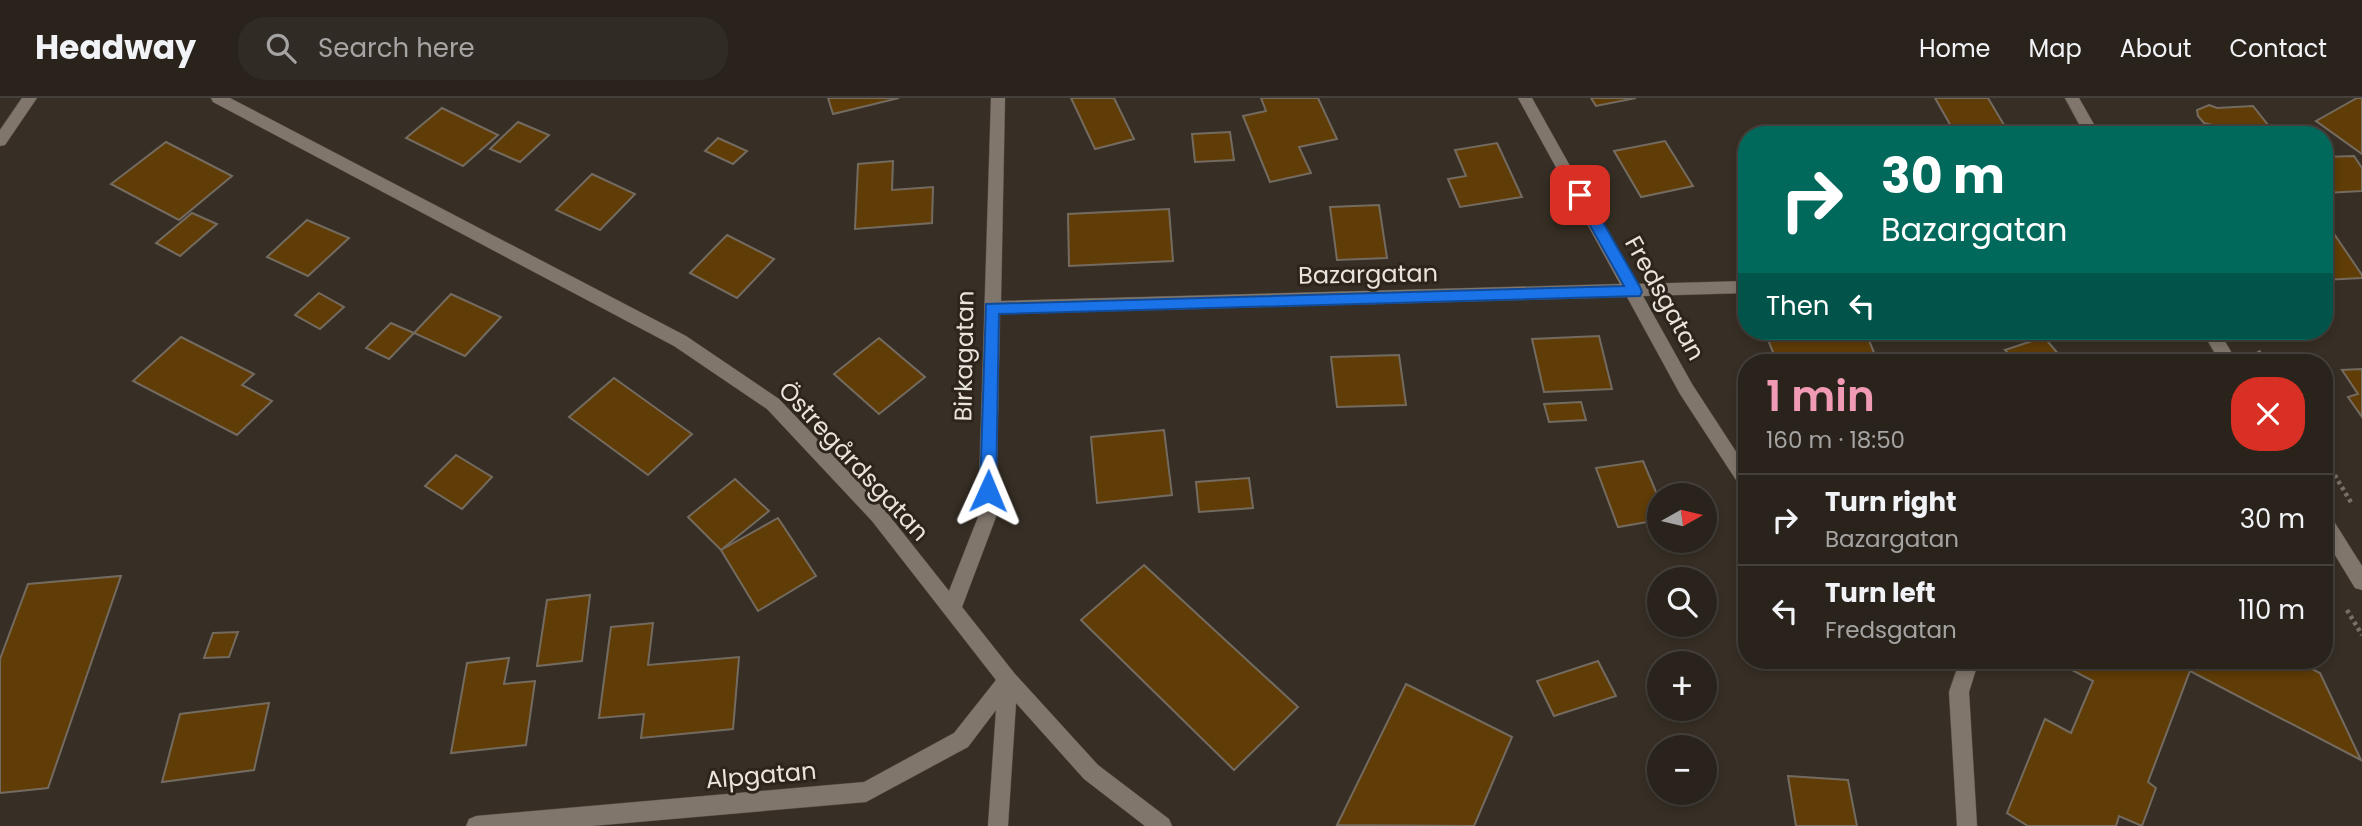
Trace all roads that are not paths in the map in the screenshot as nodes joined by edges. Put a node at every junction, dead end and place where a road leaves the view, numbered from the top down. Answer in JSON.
{"nodes":[{"id":1,"x":30,"y":98,"type":"edge"},
{"id":2,"x":218,"y":98,"type":"edge"},
{"id":3,"x":998,"y":98,"type":"edge"},
{"id":4,"x":1525,"y":98,"type":"edge"},
{"id":5,"x":2071,"y":98,"type":"edge"},
{"id":6,"x":2088,"y":126,"type":"edge"},
{"id":7,"x":0,"y":141,"type":"edge"},
{"id":8,"x":1738,"y":287,"type":"edge"},
{"id":9,"x":1634,"y":292,"type":"junction"},
{"id":10,"x":991,"y":308,"type":"junction"},
{"id":11,"x":1738,"y":469,"type":"edge"},
{"id":12,"x":2333,"y":535,"type":"edge"},
{"id":13,"x":2362,"y":582,"type":"edge"},
{"id":14,"x":952,"y":608,"type":"junction"},
{"id":15,"x":1966,"y":669,"type":"edge"},
{"id":16,"x":1008,"y":680,"type":"junction"},
{"id":17,"x":475,"y":826,"type":"edge"},
{"id":18,"x":998,"y":826,"type":"edge"},
{"id":19,"x":1162,"y":826,"type":"edge"},
{"id":20,"x":1968,"y":826,"type":"edge"}],
"edges":[{"from":1,"to":7,"type":"street"},
{"from":2,"to":14,"type":"street","name":"Östregårdsgatan"},
{"from":3,"to":10,"type":"street","name":"Birkagatan"},
{"from":4,"to":9,"type":"street","name":"Fredsgatan"},
{"from":5,"to":6,"type":"street"},
{"from":8,"to":9,"type":"street","name":"Bazargatan"},
{"from":9,"to":10,"type":"street","name":"Bazargatan"},
{"from":9,"to":11,"type":"street","name":"Fredsgatan"},
{"from":10,"to":14,"type":"street","name":"Birkagatan"},
{"from":12,"to":13,"type":"street"},
{"from":14,"to":16,"type":"street","name":"Östregårdsgatan"},
{"from":15,"to":20,"type":"street"},
{"from":16,"to":17,"type":"street","name":"Alpgatan"},
{"from":16,"to":18,"type":"street"},
{"from":16,"to":19,"type":"street","name":"Östregårdsgatan"}]}
